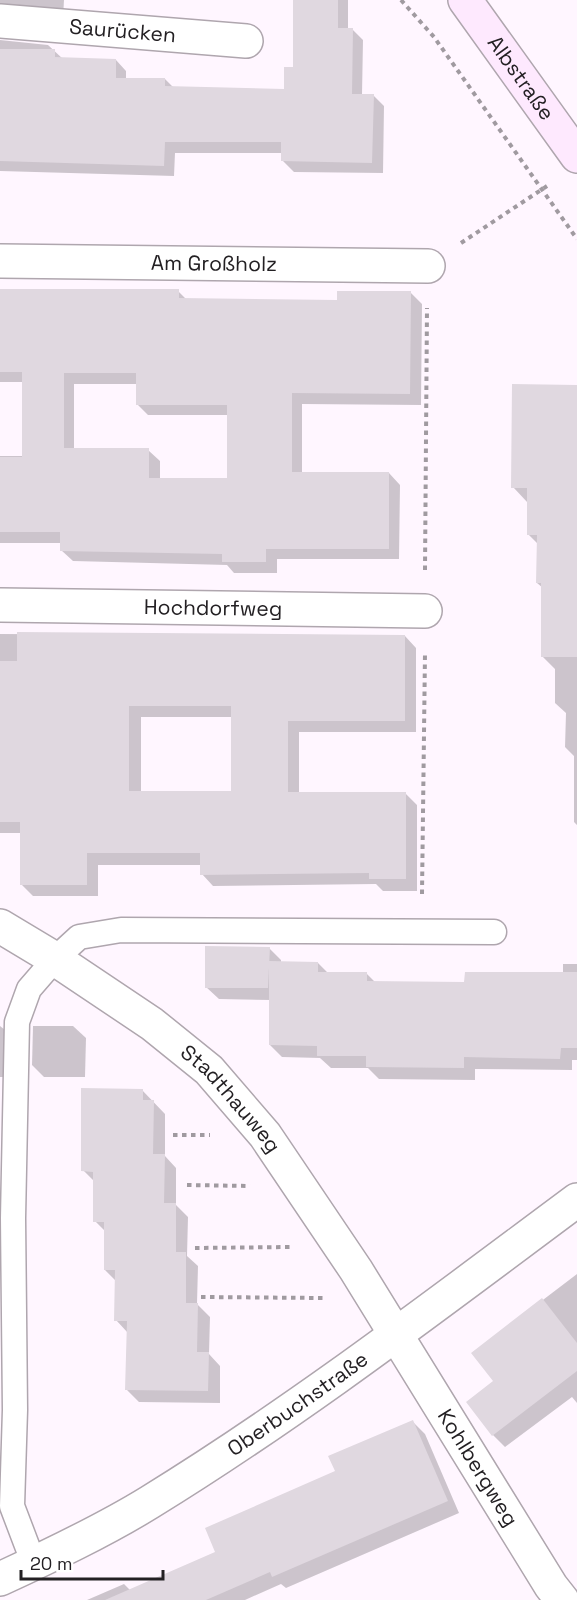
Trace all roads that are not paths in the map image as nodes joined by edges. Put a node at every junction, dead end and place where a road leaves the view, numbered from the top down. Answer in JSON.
{"nodes":[{"id":1,"x":465,"y":0,"type":"edge"},
{"id":2,"x":0,"y":21,"type":"edge"},
{"id":3,"x":246,"y":41,"type":"dead end"},
{"id":4,"x":577,"y":156,"type":"edge"},
{"id":5,"x":0,"y":261,"type":"edge"},
{"id":6,"x":428,"y":266,"type":"road end"},
{"id":7,"x":0,"y":605,"type":"edge"},
{"id":8,"x":425,"y":611,"type":"dead end"},
{"id":9,"x":0,"y":926,"type":"edge"},
{"id":10,"x":494,"y":932,"type":"dead end"},
{"id":11,"x":55,"y":959,"type":"junction"},
{"id":12,"x":577,"y":1200,"type":"edge"},
{"id":13,"x":396,"y":1334,"type":"junction"},
{"id":14,"x":34,"y":1564,"type":"junction"},
{"id":15,"x":0,"y":1580,"type":"edge"},
{"id":16,"x":562,"y":1600,"type":"edge"}],
"edges":[{"from":1,"to":4,"type":"street","name":"Albstraße"},
{"from":2,"to":3,"type":"street","name":"Saurücken"},
{"from":5,"to":6,"type":"street","name":"Am Großholz"},
{"from":7,"to":8,"type":"street","name":"Hochdorfweg"},
{"from":9,"to":11,"type":"street","name":"Stadthauweg"},
{"from":10,"to":11,"type":"lane"},
{"from":11,"to":13,"type":"street","name":"Stadthauweg"},
{"from":11,"to":14,"type":"lane"},
{"from":12,"to":13,"type":"street","name":"Oberbuchstraße"},
{"from":13,"to":14,"type":"street","name":"Oberbuchstraße"},
{"from":13,"to":16,"type":"street","name":"Kohlbergweg"},
{"from":14,"to":15,"type":"street","name":"Oberbuchstraße"}]}
